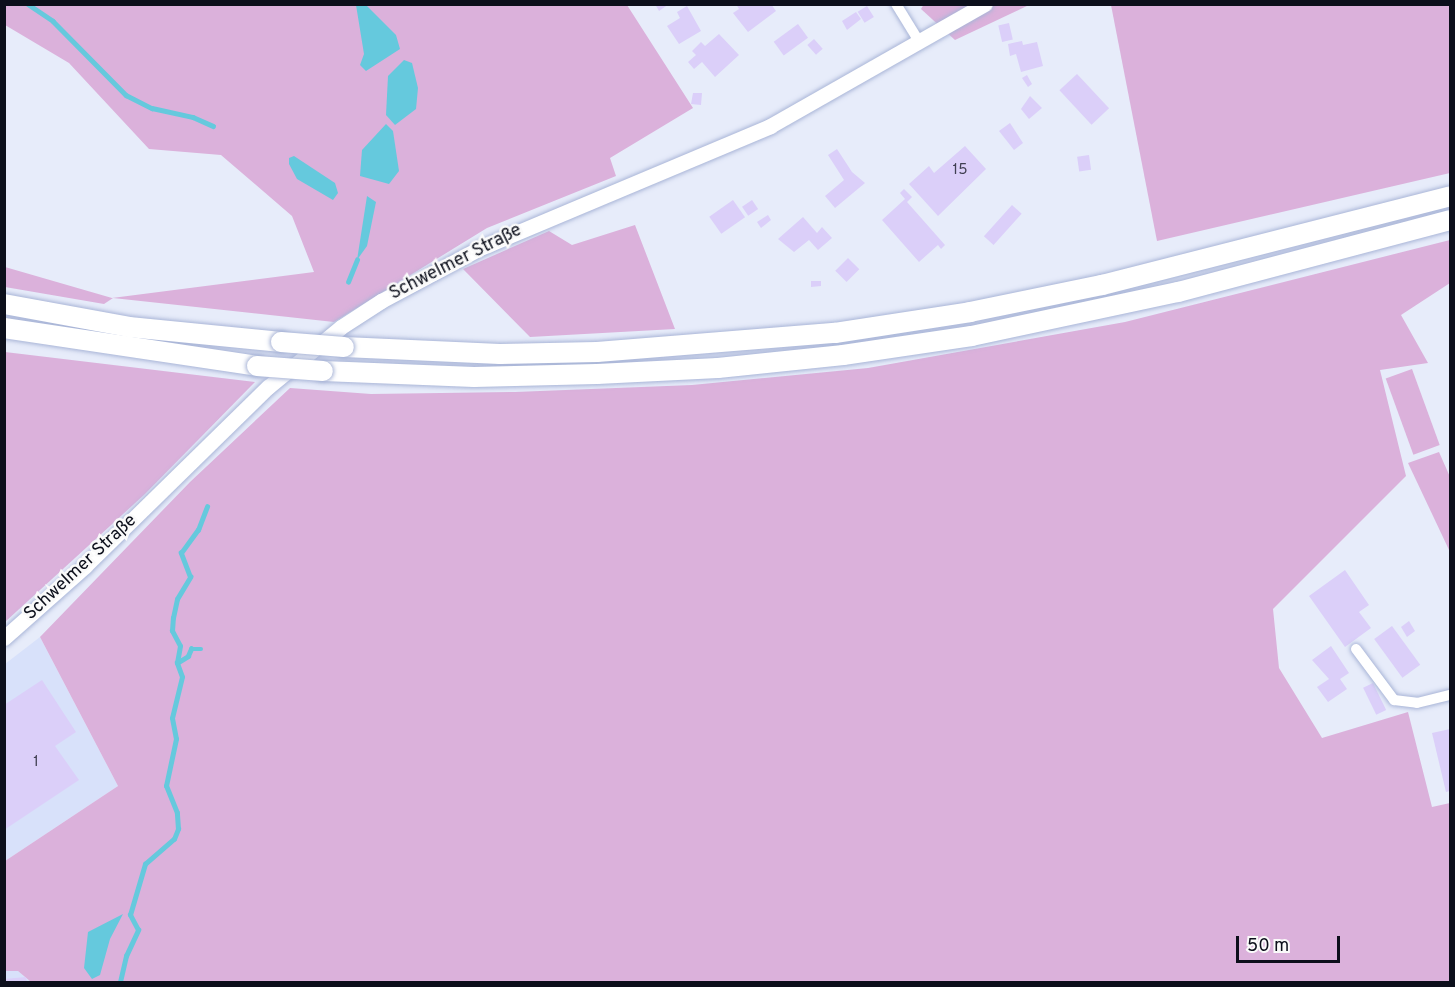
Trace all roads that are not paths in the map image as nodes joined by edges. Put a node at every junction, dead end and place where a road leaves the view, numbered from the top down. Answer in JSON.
{"nodes":[{"id":1,"x":896,"y":4,"type":"edge"},
{"id":2,"x":985,"y":4,"type":"edge"},
{"id":3,"x":920,"y":43,"type":"junction"},
{"id":4,"x":1450,"y":196,"type":"edge"},
{"id":5,"x":1450,"y":220,"type":"edge"},
{"id":6,"x":4,"y":304,"type":"edge"},
{"id":7,"x":4,"y":328,"type":"edge"},
{"id":8,"x":4,"y":638,"type":"edge"},
{"id":9,"x":1356,"y":650,"type":"dead end"},
{"id":10,"x":1450,"y":695,"type":"edge"}],
"edges":[{"from":1,"to":3,"type":"street"},
{"from":2,"to":3,"type":"main road","name":"Schwelmer Straße"},
{"from":3,"to":8,"type":"main road","name":"Schwelmer Straße"},
{"from":4,"to":6,"type":"highway","bridge":true},
{"from":5,"to":7,"type":"highway","bridge":true},
{"from":9,"to":10,"type":"street"}]}
